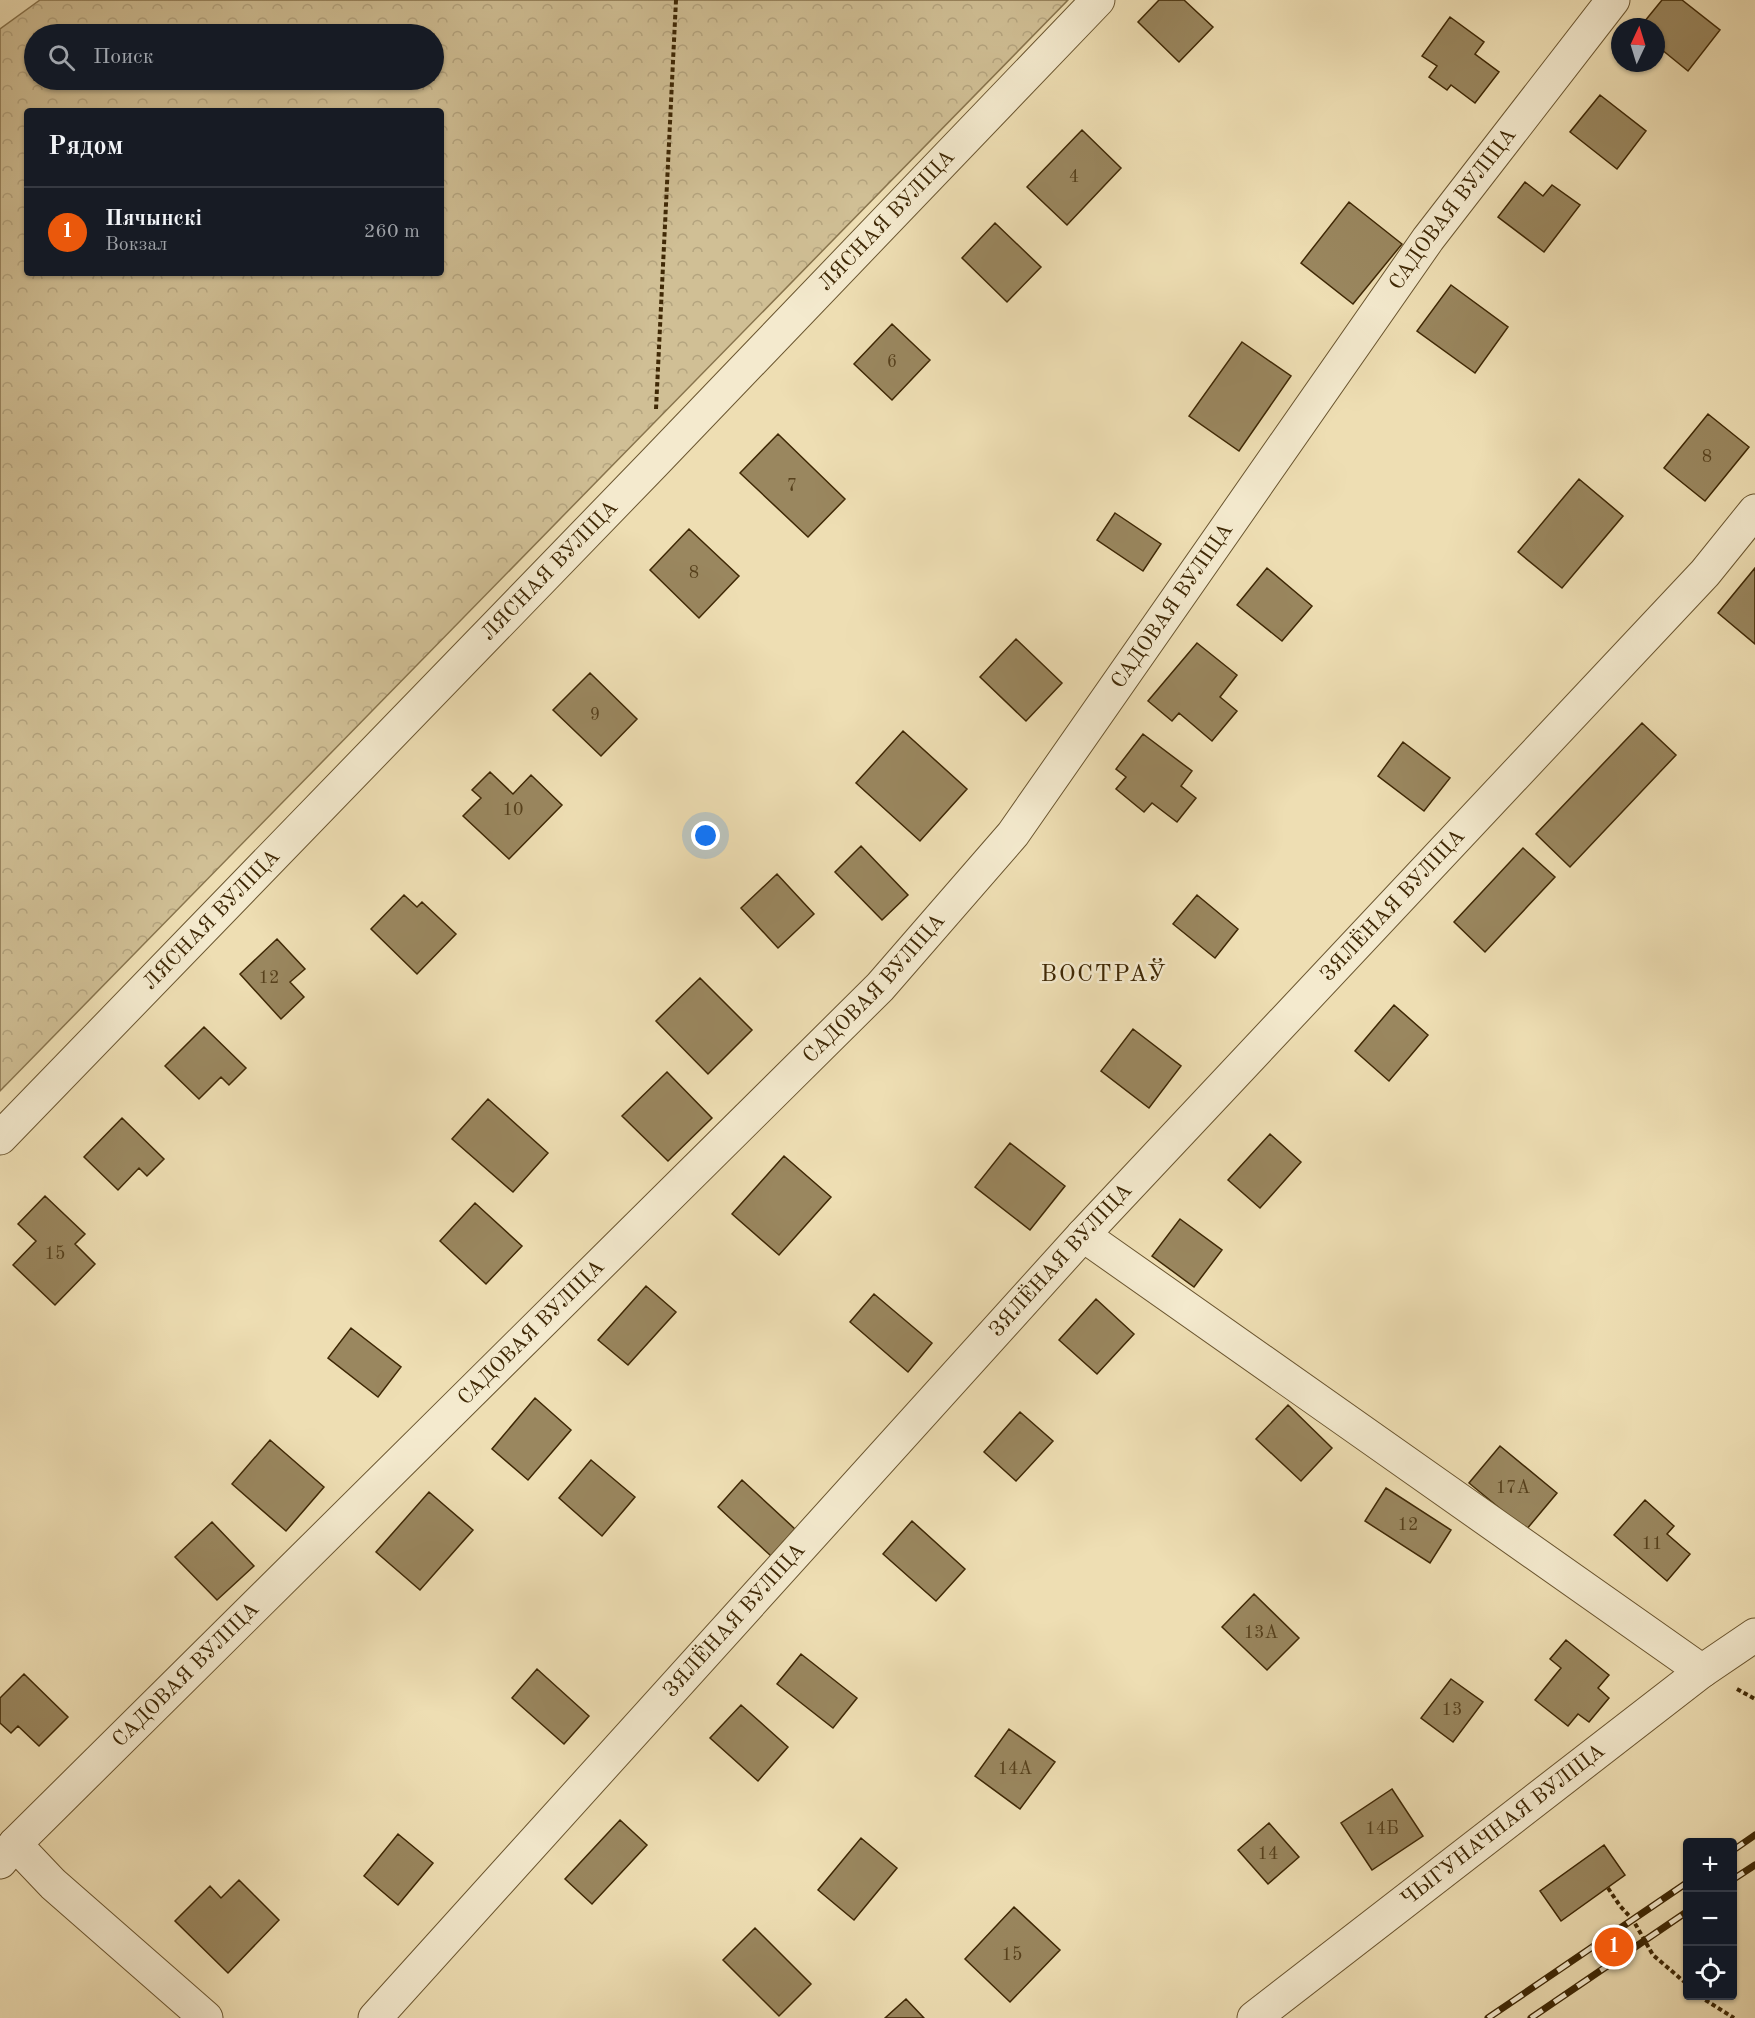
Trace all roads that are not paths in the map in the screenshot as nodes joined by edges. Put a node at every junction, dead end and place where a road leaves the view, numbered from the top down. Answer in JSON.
{"nodes":[{"id":1,"x":1098,"y":0,"type":"edge"},
{"id":2,"x":1613,"y":0,"type":"edge"},
{"id":3,"x":1755,"y":511,"type":"edge"},
{"id":4,"x":0,"y":1138,"type":"edge"},
{"id":5,"x":1083,"y":1235,"type":"junction"},
{"id":6,"x":1755,"y":1635,"type":"edge"},
{"id":7,"x":1702,"y":1671,"type":"junction"},
{"id":8,"x":7,"y":1853,"type":"edge"},
{"id":9,"x":206,"y":2018,"type":"edge"},
{"id":10,"x":375,"y":2018,"type":"edge"},
{"id":11,"x":1254,"y":2018,"type":"edge"}],
"edges":[{"from":1,"to":4,"type":"street","name":"ЛЯСНАЯ ВУЛІЦА"},
{"from":2,"to":8,"type":"street","name":"САДОВАЯ ВУЛІЦА"},
{"from":3,"to":5,"type":"street","name":"ЗЯЛЁНАЯ ВУЛІЦА"},
{"from":5,"to":7,"type":"street"},
{"from":5,"to":10,"type":"street","name":"ЗЯЛЁНАЯ ВУЛІЦА"},
{"from":6,"to":7,"type":"street","name":"ЧЫГУНАЧНАЯ ВУЛІЦА"},
{"from":7,"to":11,"type":"street","name":"ЧЫГУНАЧНАЯ ВУЛІЦА"},
{"from":8,"to":9,"type":"street"}]}
